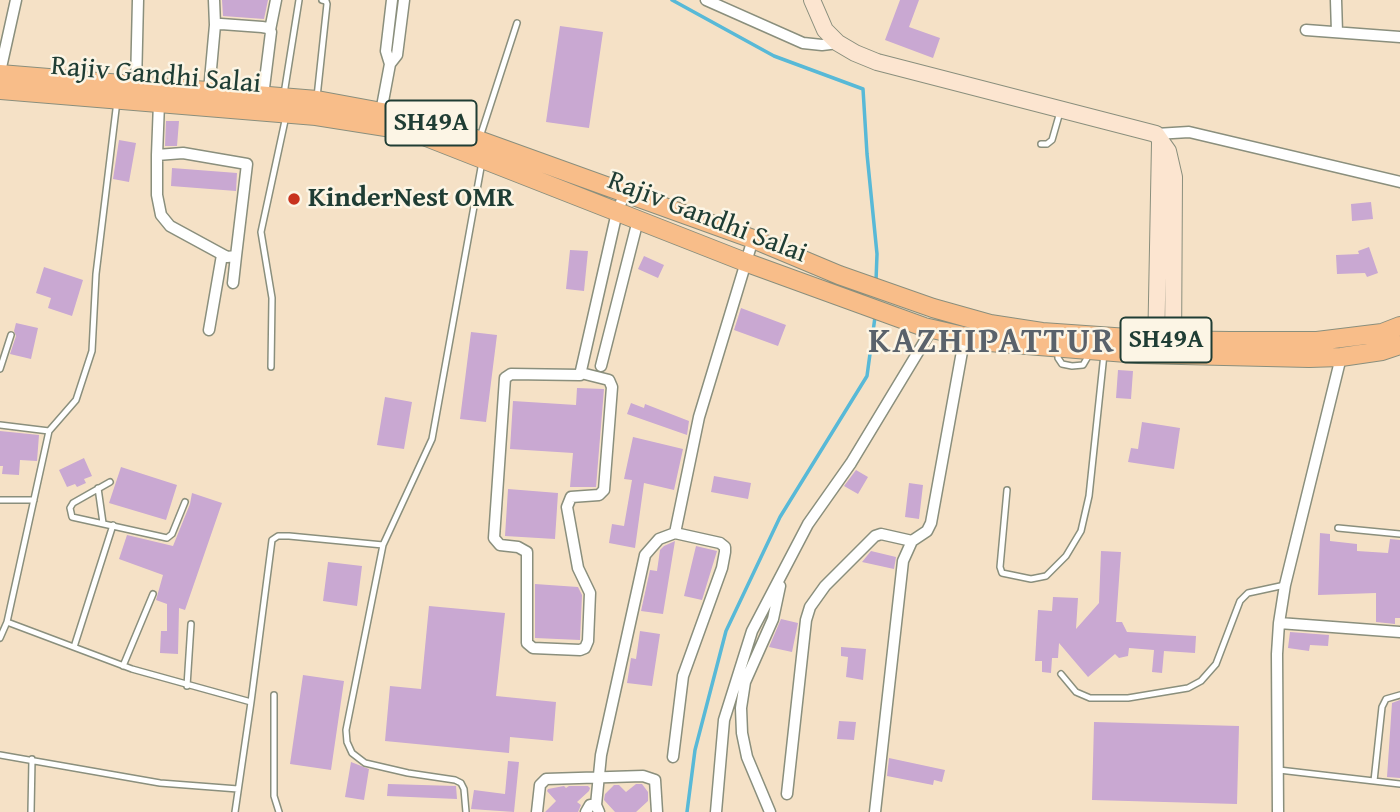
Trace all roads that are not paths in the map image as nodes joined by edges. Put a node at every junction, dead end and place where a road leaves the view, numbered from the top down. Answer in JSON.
{"nodes":[{"id":1,"x":16,"y":0,"type":"edge"},
{"id":2,"x":138,"y":0,"type":"edge"},
{"id":3,"x":214,"y":0,"type":"edge"},
{"id":4,"x":276,"y":0,"type":"edge"},
{"id":5,"x":299,"y":0,"type":"edge"},
{"id":6,"x":322,"y":0,"type":"edge"},
{"id":7,"x":392,"y":0,"type":"edge"},
{"id":8,"x":404,"y":0,"type":"edge"},
{"id":9,"x":706,"y":0,"type":"edge"},
{"id":10,"x":812,"y":0,"type":"edge"},
{"id":11,"x":1336,"y":0,"type":"edge"},
{"id":12,"x":517,"y":23,"type":"dead end"},
{"id":13,"x":215,"y":25,"type":"junction"},
{"id":14,"x":271,"y":30,"type":"junction"},
{"id":15,"x":1307,"y":30,"type":"dead end"},
{"id":16,"x":1337,"y":32,"type":"junction"},
{"id":17,"x":1400,"y":37,"type":"edge"},
{"id":18,"x":838,"y":43,"type":"junction"},
{"id":19,"x":390,"y":64,"type":"junction"},
{"id":20,"x":0,"y":73,"type":"edge"},
{"id":21,"x":125,"y":89,"type":"junction"},
{"id":22,"x":0,"y":90,"type":"edge"},
{"id":23,"x":209,"y":91,"type":"junction"},
{"id":24,"x":263,"y":96,"type":"junction"},
{"id":25,"x":317,"y":100,"type":"junction"},
{"id":26,"x":159,"y":103,"type":"junction"},
{"id":27,"x":285,"y":105,"type":"junction"},
{"id":28,"x":1061,"y":109,"type":"junction"},
{"id":29,"x":380,"y":112,"type":"junction"},
{"id":30,"x":1158,"y":137,"type":"junction"},
{"id":31,"x":1041,"y":144,"type":"dead end"},
{"id":32,"x":482,"y":148,"type":"junction"},
{"id":33,"x":158,"y":155,"type":"junction"},
{"id":34,"x":1400,"y":182,"type":"edge"},
{"id":35,"x":625,"y":193,"type":"junction"},
{"id":36,"x":617,"y":212,"type":"junction"},
{"id":37,"x":638,"y":220,"type":"junction"},
{"id":38,"x":753,"y":239,"type":"junction"},
{"id":39,"x":222,"y":255,"type":"junction"},
{"id":40,"x":236,"y":257,"type":"junction"},
{"id":41,"x":745,"y":262,"type":"junction"},
{"id":42,"x":233,"y":283,"type":"dead end"},
{"id":43,"x":1400,"y":326,"type":"edge"},
{"id":44,"x":928,"y":328,"type":"junction"},
{"id":45,"x":209,"y":330,"type":"dead end"},
{"id":46,"x":11,"y":335,"type":"dead end"},
{"id":47,"x":965,"y":335,"type":"junction"},
{"id":48,"x":1400,"y":345,"type":"edge"},
{"id":49,"x":1164,"y":347,"type":"junction"},
{"id":50,"x":1097,"y":351,"type":"junction"},
{"id":51,"x":1342,"y":357,"type":"junction"},
{"id":52,"x":601,"y":366,"type":"dead end"},
{"id":53,"x":271,"y":367,"type":"dead end"},
{"id":54,"x":0,"y":369,"type":"edge"},
{"id":55,"x":581,"y":373,"type":"junction"},
{"id":56,"x":0,"y":425,"type":"edge"},
{"id":57,"x":49,"y":430,"type":"junction"},
{"id":58,"x":110,"y":482,"type":"dead end"},
{"id":59,"x":98,"y":488,"type":"junction"},
{"id":60,"x":1007,"y":490,"type":"dead end"},
{"id":61,"x":0,"y":500,"type":"edge"},
{"id":62,"x":34,"y":500,"type":"junction"},
{"id":63,"x":185,"y":502,"type":"dead end"},
{"id":64,"x":103,"y":523,"type":"junction"},
{"id":65,"x":113,"y":525,"type":"junction"},
{"id":66,"x":1338,"y":528,"type":"dead end"},
{"id":67,"x":675,"y":533,"type":"junction"},
{"id":68,"x":1400,"y":534,"type":"edge"},
{"id":69,"x":912,"y":541,"type":"junction"},
{"id":70,"x":383,"y":545,"type":"junction"},
{"id":71,"x":783,"y":573,"type":"junction"},
{"id":72,"x":1285,"y":585,"type":"junction"},
{"id":73,"x":153,"y":594,"type":"dead end"},
{"id":74,"x":8,"y":622,"type":"junction"},
{"id":75,"x":1279,"y":623,"type":"junction"},
{"id":76,"x":191,"y":624,"type":"dead end"},
{"id":77,"x":1400,"y":632,"type":"edge"},
{"id":78,"x":0,"y":638,"type":"edge"},
{"id":79,"x":74,"y":647,"type":"junction"},
{"id":80,"x":123,"y":666,"type":"junction"},
{"id":81,"x":1061,"y":674,"type":"dead end"},
{"id":82,"x":187,"y":686,"type":"junction"},
{"id":83,"x":274,"y":695,"type":"dead end"},
{"id":84,"x":1400,"y":695,"type":"edge"},
{"id":85,"x":251,"y":702,"type":"junction"},
{"id":86,"x":0,"y":755,"type":"edge"},
{"id":87,"x":673,"y":757,"type":"dead end"},
{"id":88,"x":32,"y":759,"type":"junction"},
{"id":89,"x":1279,"y":770,"type":"junction"},
{"id":90,"x":596,"y":778,"type":"junction"},
{"id":91,"x":1374,"y":781,"type":"junction"},
{"id":92,"x":1400,"y":784,"type":"edge"},
{"id":93,"x":238,"y":789,"type":"junction"},
{"id":94,"x":787,"y":794,"type":"dead end"},
{"id":95,"x":593,"y":808,"type":"edge"},
{"id":96,"x":31,"y":812,"type":"edge"},
{"id":97,"x":235,"y":812,"type":"edge"},
{"id":98,"x":279,"y":812,"type":"edge"},
{"id":99,"x":466,"y":812,"type":"edge"},
{"id":100,"x":537,"y":812,"type":"edge"},
{"id":101,"x":657,"y":812,"type":"edge"},
{"id":102,"x":716,"y":812,"type":"edge"},
{"id":103,"x":770,"y":812,"type":"edge"},
{"id":104,"x":875,"y":812,"type":"edge"},
{"id":105,"x":1278,"y":812,"type":"edge"}],
"edges":[{"from":1,"to":20,"type":"street"},
{"from":2,"to":21,"type":"street"},
{"from":3,"to":13,"type":"street"},
{"from":4,"to":14,"type":"street"},
{"from":5,"to":27,"type":"lane"},
{"from":6,"to":25,"type":"lane"},
{"from":7,"to":19,"type":"street"},
{"from":8,"to":19,"type":"street"},
{"from":9,"to":18,"type":"street"},
{"from":10,"to":18,"type":"street"},
{"from":11,"to":16,"type":"street"},
{"from":12,"to":32,"type":"lane"},
{"from":13,"to":14,"type":"street"},
{"from":13,"to":23,"type":"street"},
{"from":14,"to":24,"type":"street"},
{"from":15,"to":16,"type":"street"},
{"from":16,"to":17,"type":"street"},
{"from":18,"to":28,"type":"street"},
{"from":19,"to":29,"type":"street"},
{"from":20,"to":21,"type":"main road","name":"Rajiv Gandhi Salai","number":"SH49A"},
{"from":21,"to":22,"type":"main road","name":"Rajiv Gandhi Salai","number":"SH49A"},
{"from":21,"to":23,"type":"main road","name":"Rajiv Gandhi Salai","number":"SH49A"},
{"from":21,"to":26,"type":"main road","name":"Rajiv Gandhi Salai","number":"SH49A"},
{"from":21,"to":57,"type":"lane"},
{"from":23,"to":24,"type":"main road","name":"Rajiv Gandhi Salai","number":"SH49A"},
{"from":24,"to":27,"type":"main road","name":"Rajiv Gandhi Salai","number":"SH49A"},
{"from":25,"to":27,"type":"main road","name":"Rajiv Gandhi Salai","number":"SH49A"},
{"from":25,"to":29,"type":"main road","name":"Rajiv Gandhi Salai","number":"SH49A"},
{"from":26,"to":27,"type":"main road","name":"Rajiv Gandhi Salai","number":"SH49A"},
{"from":26,"to":33,"type":"street"},
{"from":27,"to":32,"type":"main road","name":"Rajiv Gandhi Salai","number":"SH49A"},
{"from":27,"to":53,"type":"lane"},
{"from":28,"to":30,"type":"street"},
{"from":28,"to":31,"type":"lane"},
{"from":29,"to":32,"type":"main road","name":"Rajiv Gandhi Salai","number":"SH49A"},
{"from":30,"to":34,"type":"street"},
{"from":30,"to":49,"type":"street"},
{"from":32,"to":35,"type":"main road","name":"Rajiv Gandhi Salai","number":"SH49A"},
{"from":32,"to":36,"type":"main road","name":"Rajiv Gandhi Salai","number":"SH49A"},
{"from":32,"to":70,"type":"lane"},
{"from":33,"to":39,"type":"street"},
{"from":33,"to":40,"type":"street"},
{"from":35,"to":36,"type":"street"},
{"from":35,"to":38,"type":"main road","name":"Rajiv Gandhi Salai","number":"SH49A"},
{"from":36,"to":37,"type":"main road","name":"Rajiv Gandhi Salai","number":"SH49A"},
{"from":36,"to":55,"type":"street"},
{"from":37,"to":41,"type":"main road","name":"Rajiv Gandhi Salai","number":"SH49A"},
{"from":37,"to":52,"type":"street"},
{"from":38,"to":41,"type":"street"},
{"from":38,"to":49,"type":"main road","name":"Rajiv Gandhi Salai","number":"SH49A"},
{"from":39,"to":40,"type":"street"},
{"from":39,"to":45,"type":"street"},
{"from":40,"to":42,"type":"street"},
{"from":41,"to":44,"type":"main road","name":"Rajiv Gandhi Salai","number":"SH49A"},
{"from":41,"to":67,"type":"street"},
{"from":43,"to":49,"type":"main road","name":"Rajiv Gandhi Salai","number":"SH49A"},
{"from":44,"to":47,"type":"main road","name":"Rajiv Gandhi Salai","number":"SH49A"},
{"from":44,"to":71,"type":"street"},
{"from":46,"to":54,"type":"lane"},
{"from":47,"to":50,"type":"main road","name":"Rajiv Gandhi Salai","number":"SH49A"},
{"from":47,"to":69,"type":"street"},
{"from":48,"to":51,"type":"main road","name":"Rajiv Gandhi Salai","number":"SH49A"},
{"from":49,"to":50,"type":"main road","name":"Rajiv Gandhi Salai","number":"SH49A"},
{"from":49,"to":51,"type":"main road","name":"Rajiv Gandhi Salai","number":"SH49A"},
{"from":50,"to":60,"type":"lane"},
{"from":51,"to":72,"type":"street"},
{"from":55,"to":55,"type":"street"},
{"from":56,"to":57,"type":"lane"},
{"from":57,"to":62,"type":"lane"},
{"from":58,"to":59,"type":"lane"},
{"from":59,"to":64,"type":"lane"},
{"from":59,"to":64,"type":"lane"},
{"from":61,"to":62,"type":"lane"},
{"from":62,"to":74,"type":"lane"},
{"from":63,"to":65,"type":"lane"},
{"from":64,"to":65,"type":"lane"},
{"from":65,"to":79,"type":"lane"},
{"from":66,"to":68,"type":"lane"},
{"from":67,"to":87,"type":"street"},
{"from":67,"to":90,"type":"street"},
{"from":69,"to":94,"type":"street"},
{"from":69,"to":104,"type":"street"},
{"from":70,"to":85,"type":"lane"},
{"from":70,"to":99,"type":"lane"},
{"from":71,"to":102,"type":"street"},
{"from":71,"to":103,"type":"street"},
{"from":72,"to":75,"type":"street"},
{"from":72,"to":81,"type":"lane"},
{"from":73,"to":80,"type":"lane"},
{"from":74,"to":78,"type":"lane"},
{"from":74,"to":79,"type":"lane"},
{"from":75,"to":77,"type":"street"},
{"from":75,"to":89,"type":"street"},
{"from":76,"to":82,"type":"lane"},
{"from":79,"to":80,"type":"lane"},
{"from":80,"to":82,"type":"lane"},
{"from":82,"to":85,"type":"lane"},
{"from":83,"to":98,"type":"lane"},
{"from":84,"to":91,"type":"lane"},
{"from":85,"to":93,"type":"lane"},
{"from":86,"to":88,"type":"lane"},
{"from":88,"to":93,"type":"lane"},
{"from":88,"to":96,"type":"lane"},
{"from":89,"to":91,"type":"lane"},
{"from":89,"to":105,"type":"street"},
{"from":90,"to":95,"type":"street"},
{"from":90,"to":100,"type":"street"},
{"from":90,"to":101,"type":"street"},
{"from":91,"to":92,"type":"lane"},
{"from":93,"to":97,"type":"lane"}]}
